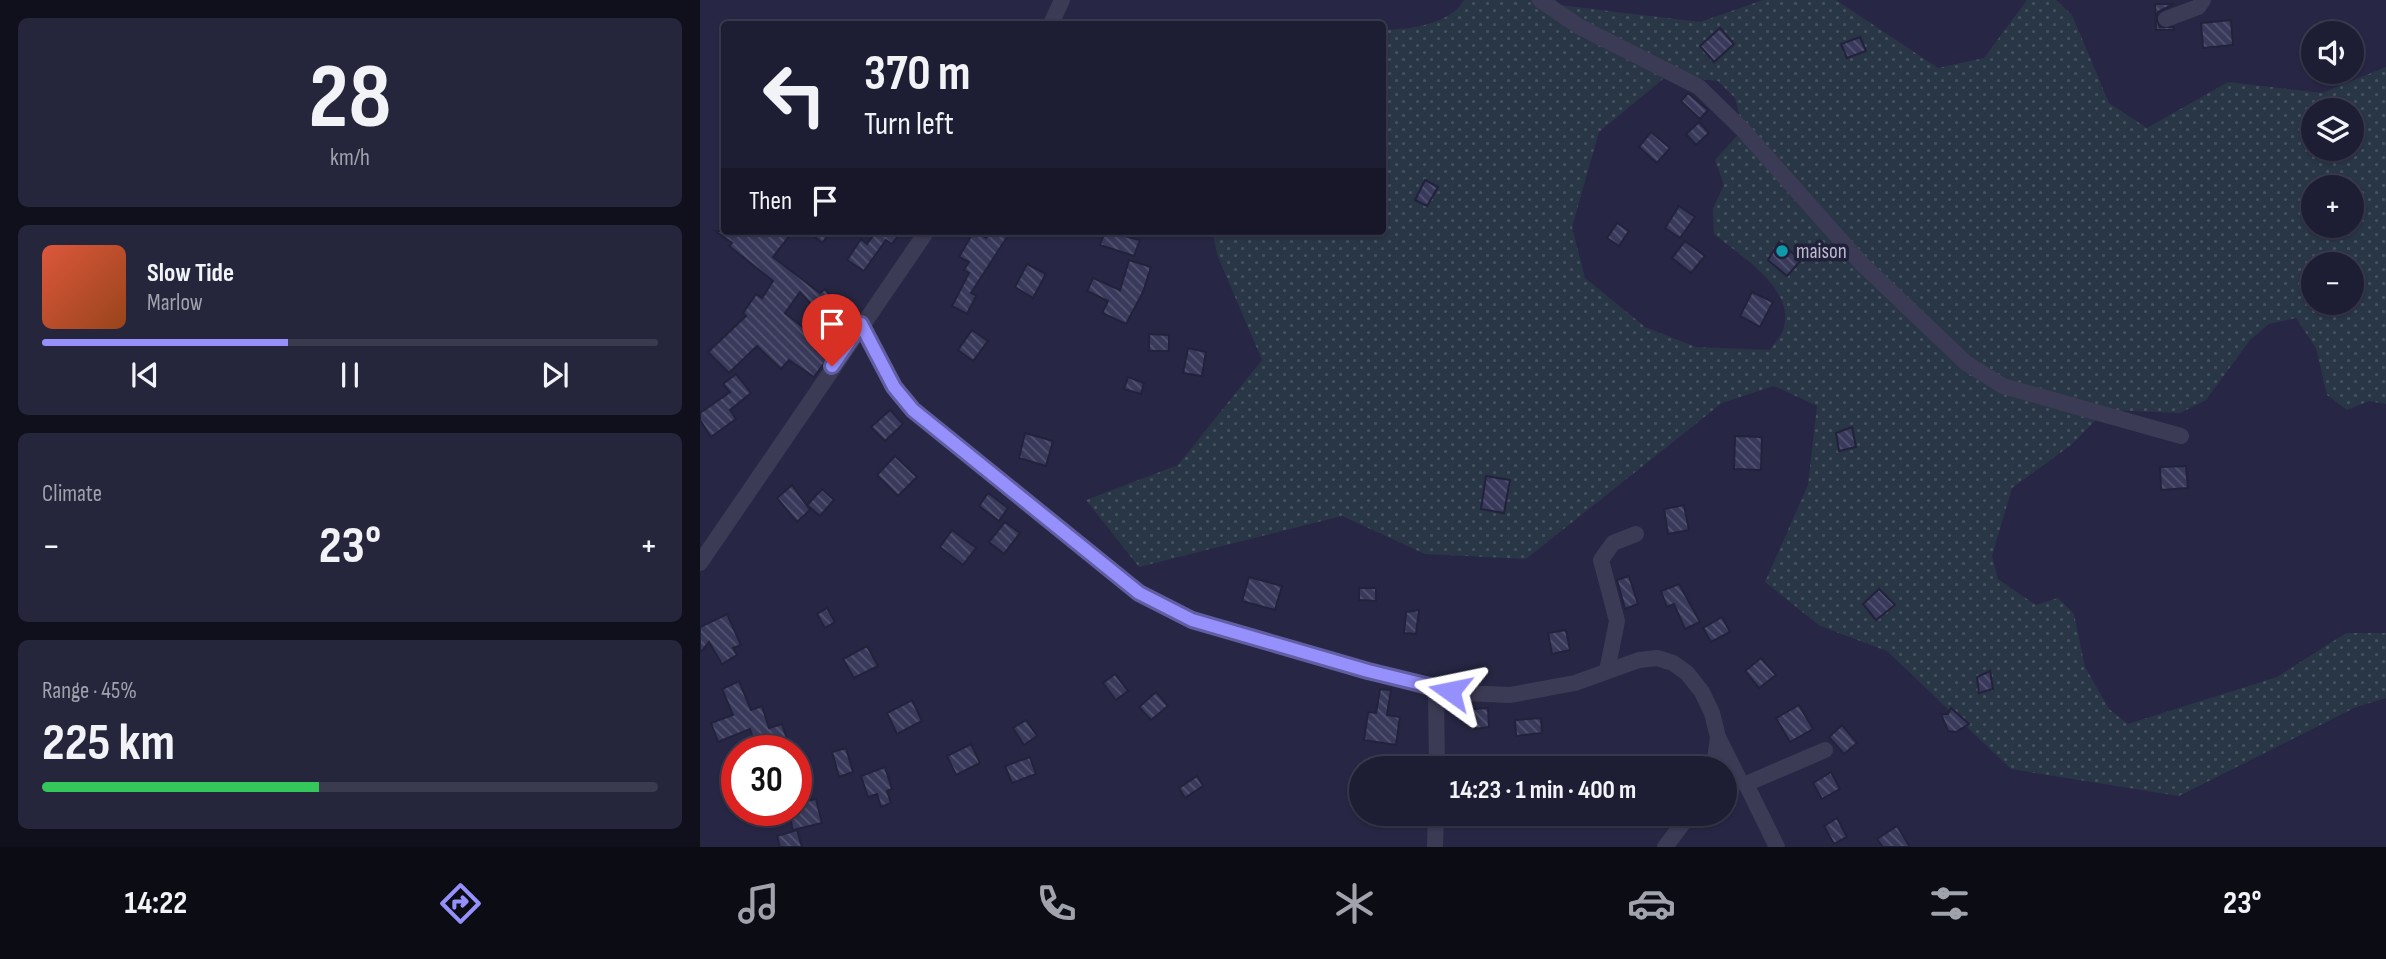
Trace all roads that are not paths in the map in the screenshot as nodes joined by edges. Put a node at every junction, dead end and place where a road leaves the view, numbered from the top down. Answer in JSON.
{"nodes":[{"id":1,"x":1062,"y":0,"type":"edge"},
{"id":2,"x":1540,"y":0,"type":"edge"},
{"id":3,"x":2203,"y":0,"type":"edge"},
{"id":4,"x":2166,"y":19,"type":"dead end"},
{"id":5,"x":1052,"y":21,"type":"edge"},
{"id":6,"x":924,"y":235,"type":"edge"},
{"id":7,"x":861,"y":324,"type":"junction"},
{"id":8,"x":2181,"y":436,"type":"dead end"},
{"id":9,"x":1636,"y":534,"type":"dead end"},
{"id":10,"x":700,"y":563,"type":"edge"},
{"id":11,"x":1607,"y":671,"type":"junction"},
{"id":12,"x":1436,"y":690,"type":"junction"},
{"id":13,"x":1718,"y":737,"type":"junction"},
{"id":14,"x":1825,"y":750,"type":"dead end"},
{"id":15,"x":1437,"y":756,"type":"edge"},
{"id":16,"x":1716,"y":756,"type":"edge"},
{"id":17,"x":1746,"y":784,"type":"junction"},
{"id":18,"x":1436,"y":826,"type":"edge"},
{"id":19,"x":1680,"y":826,"type":"edge"},
{"id":20,"x":1435,"y":847,"type":"edge"},
{"id":21,"x":1665,"y":847,"type":"edge"},
{"id":22,"x":1777,"y":847,"type":"edge"}],
"edges":[{"from":1,"to":5,"type":"street"},
{"from":2,"to":8,"type":"street"},
{"from":3,"to":4,"type":"street"},
{"from":6,"to":7,"type":"street"},
{"from":7,"to":10,"type":"street"},
{"from":7,"to":12,"type":"street"},
{"from":9,"to":11,"type":"street"},
{"from":11,"to":12,"type":"street"},
{"from":11,"to":13,"type":"street"},
{"from":12,"to":15,"type":"street"},
{"from":13,"to":16,"type":"street"},
{"from":13,"to":17,"type":"street"},
{"from":14,"to":17,"type":"street"},
{"from":17,"to":22,"type":"street"},
{"from":18,"to":20,"type":"street"},
{"from":19,"to":21,"type":"street"}]}
